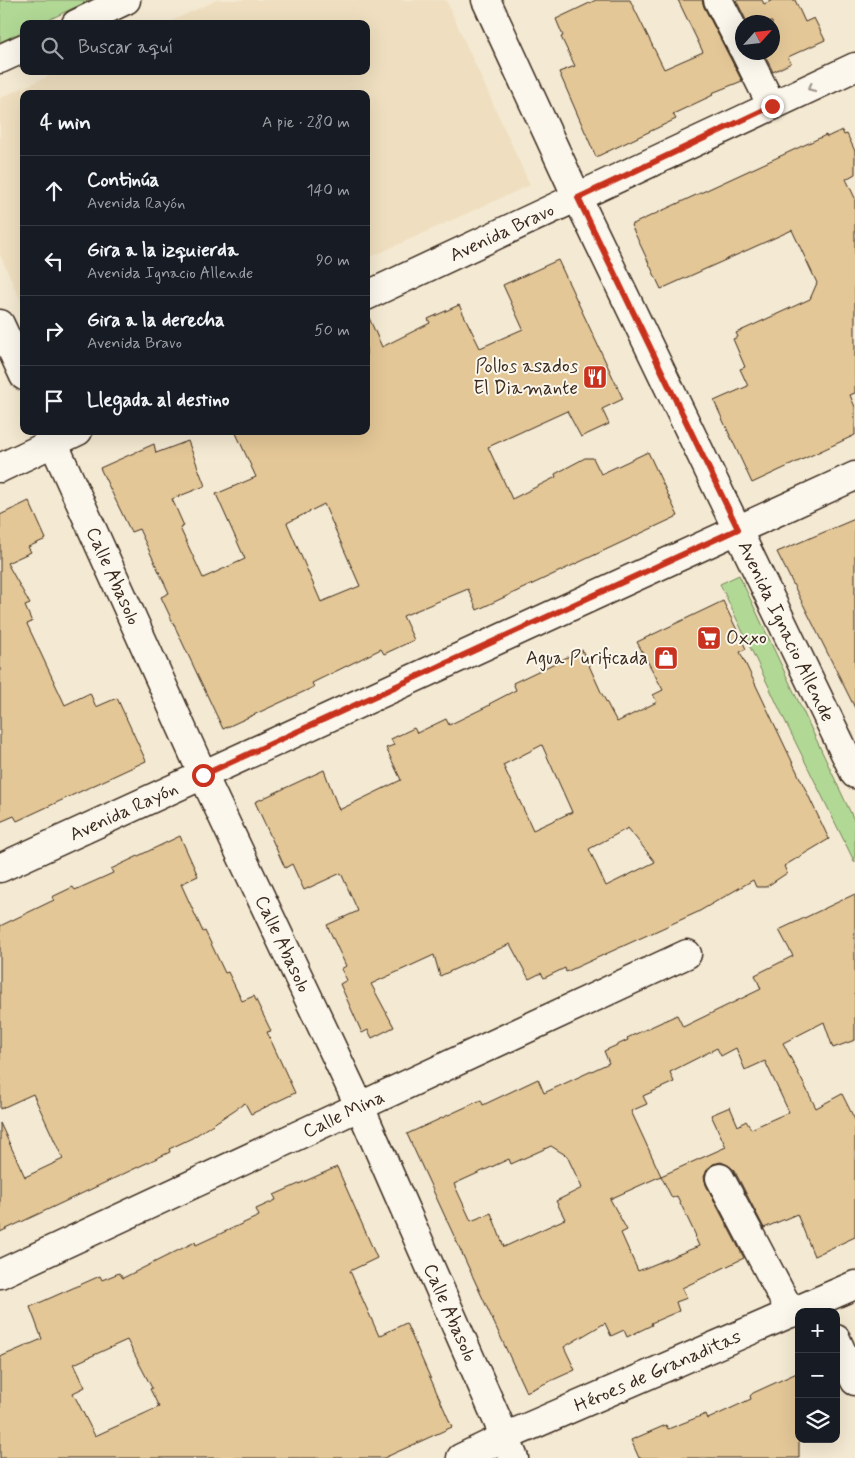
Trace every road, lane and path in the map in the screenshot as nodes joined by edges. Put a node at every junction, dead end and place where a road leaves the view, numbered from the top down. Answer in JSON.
{"nodes":[{"id":1,"x":126,"y":0,"type":"edge"},
{"id":2,"x":486,"y":0,"type":"edge"},
{"id":3,"x":718,"y":0,"type":"edge"},
{"id":4,"x":84,"y":20,"type":"edge"},
{"id":5,"x":735,"y":33,"type":"edge"},
{"id":6,"x":20,"y":50,"type":"edge"},
{"id":7,"x":0,"y":59,"type":"edge"},
{"id":8,"x":749,"y":60,"type":"edge"},
{"id":9,"x":855,"y":67,"type":"edge"},
{"id":10,"x":772,"y":106,"type":"junction"},
{"id":11,"x":578,"y":198,"type":"junction"},
{"id":12,"x":370,"y":294,"type":"edge"},
{"id":13,"x":0,"y":324,"type":"edge"},
{"id":14,"x":20,"y":367,"type":"edge"},
{"id":15,"x":51,"y":437,"type":"edge"},
{"id":16,"x":0,"y":468,"type":"edge"},
{"id":17,"x":855,"y":476,"type":"edge"},
{"id":18,"x":738,"y":529,"type":"junction"},
{"id":19,"x":855,"y":774,"type":"edge"},
{"id":20,"x":203,"y":775,"type":"junction"},
{"id":21,"x":0,"y":868,"type":"edge"},
{"id":22,"x":687,"y":954,"type":"dead end"},
{"id":23,"x":360,"y":1107,"type":"junction"},
{"id":24,"x":720,"y":1178,"type":"dead end"},
{"id":25,"x":0,"y":1274,"type":"edge"},
{"id":26,"x":855,"y":1285,"type":"edge"},
{"id":27,"x":822,"y":1306,"type":"edge"},
{"id":28,"x":791,"y":1313,"type":"junction"},
{"id":29,"x":840,"y":1348,"type":"edge"},
{"id":30,"x":855,"y":1381,"type":"edge"},
{"id":31,"x":510,"y":1448,"type":"edge"},
{"id":32,"x":460,"y":1458,"type":"edge"}],
"edges":[{"from":1,"to":4,"type":"street"},
{"from":2,"to":11,"type":"street","name":"Avenida Ignacio Allende"},
{"from":3,"to":5,"type":"street"},
{"from":6,"to":7,"type":"street"},
{"from":8,"to":10,"type":"street"},
{"from":9,"to":10,"type":"street","name":"Avenida Bravo","one_way":true},
{"from":10,"to":11,"type":"street","name":"Avenida Bravo"},
{"from":11,"to":12,"type":"street","name":"Avenida Bravo"},
{"from":11,"to":18,"type":"street","name":"Avenida Ignacio Allende"},
{"from":13,"to":14,"type":"street"},
{"from":15,"to":16,"type":"street"},
{"from":15,"to":20,"type":"street","name":"Calle Abasolo"},
{"from":17,"to":18,"type":"street","name":"Avenida Rayón"},
{"from":18,"to":19,"type":"street","name":"Avenida Ignacio Allende"},
{"from":18,"to":20,"type":"street","name":"Avenida Rayón"},
{"from":20,"to":21,"type":"street","name":"Avenida Rayón"},
{"from":20,"to":23,"type":"street","name":"Calle Abasolo"},
{"from":22,"to":23,"type":"street","name":"Calle Mina"},
{"from":23,"to":25,"type":"street","name":"Calle Mina"},
{"from":23,"to":31,"type":"street","name":"Calle Abasolo"},
{"from":24,"to":28,"type":"street"},
{"from":26,"to":27,"type":"street","name":"Héroes de Granaditas"},
{"from":27,"to":28,"type":"street","name":"Héroes de Granaditas"},
{"from":28,"to":31,"type":"street","name":"Héroes de Granaditas"},
{"from":29,"to":30,"type":"street"},
{"from":31,"to":32,"type":"street","name":"Héroes de Granaditas"}]}
